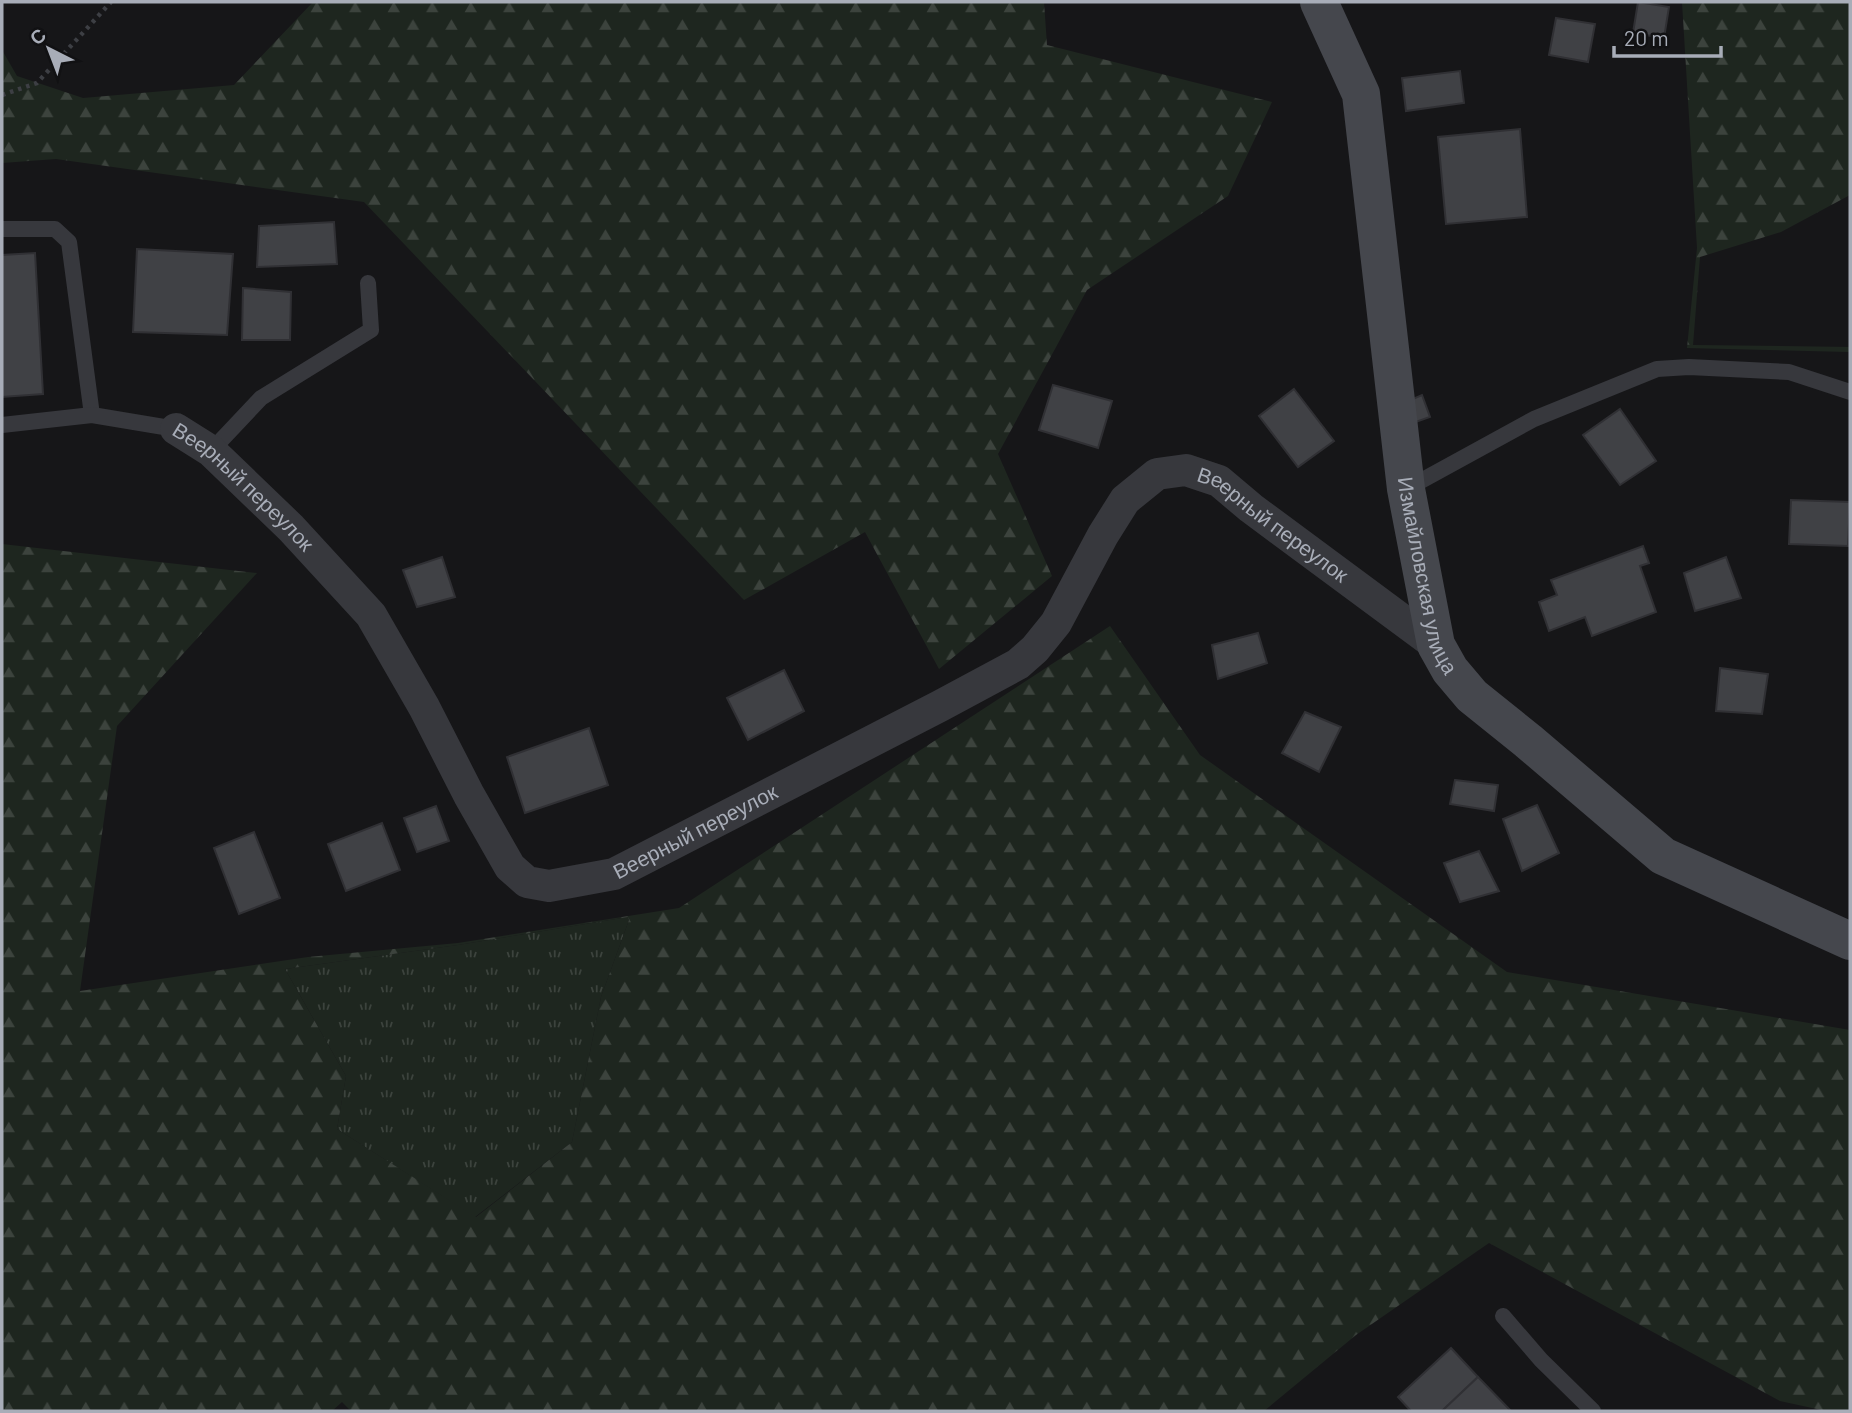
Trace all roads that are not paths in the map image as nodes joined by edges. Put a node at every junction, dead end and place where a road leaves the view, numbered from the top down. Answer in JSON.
{"nodes":[{"id":1,"x":1319,"y":2,"type":"edge"},
{"id":2,"x":2,"y":229,"type":"edge"},
{"id":3,"x":368,"y":283,"type":"dead end"},
{"id":4,"x":1850,"y":392,"type":"edge"},
{"id":5,"x":92,"y":415,"type":"junction"},
{"id":6,"x":2,"y":425,"type":"edge"},
{"id":7,"x":176,"y":429,"type":"joint"},
{"id":8,"x":211,"y":451,"type":"junction"},
{"id":9,"x":1406,"y":489,"type":"junction"},
{"id":10,"x":1436,"y":645,"type":"junction"},
{"id":11,"x":1850,"y":941,"type":"edge"},
{"id":12,"x":1503,"y":1316,"type":"dead end"},
{"id":13,"x":1593,"y":1411,"type":"edge"}],
"edges":[{"from":1,"to":9,"type":"street","name":"Измайловская улица"},
{"from":2,"to":5,"type":"lane"},
{"from":3,"to":8,"type":"lane"},
{"from":4,"to":9,"type":"lane"},
{"from":5,"to":6,"type":"lane","name":"Веерный переулок"},
{"from":5,"to":7,"type":"lane","name":"Веерный переулок"},
{"from":7,"to":8,"type":"street","name":"Веерный переулок"},
{"from":8,"to":10,"type":"street","name":"Веерный переулок"},
{"from":9,"to":10,"type":"street","name":"Измайловская улица"},
{"from":10,"to":11,"type":"street","name":"Измайловская улица"},
{"from":12,"to":13,"type":"lane"}]}
